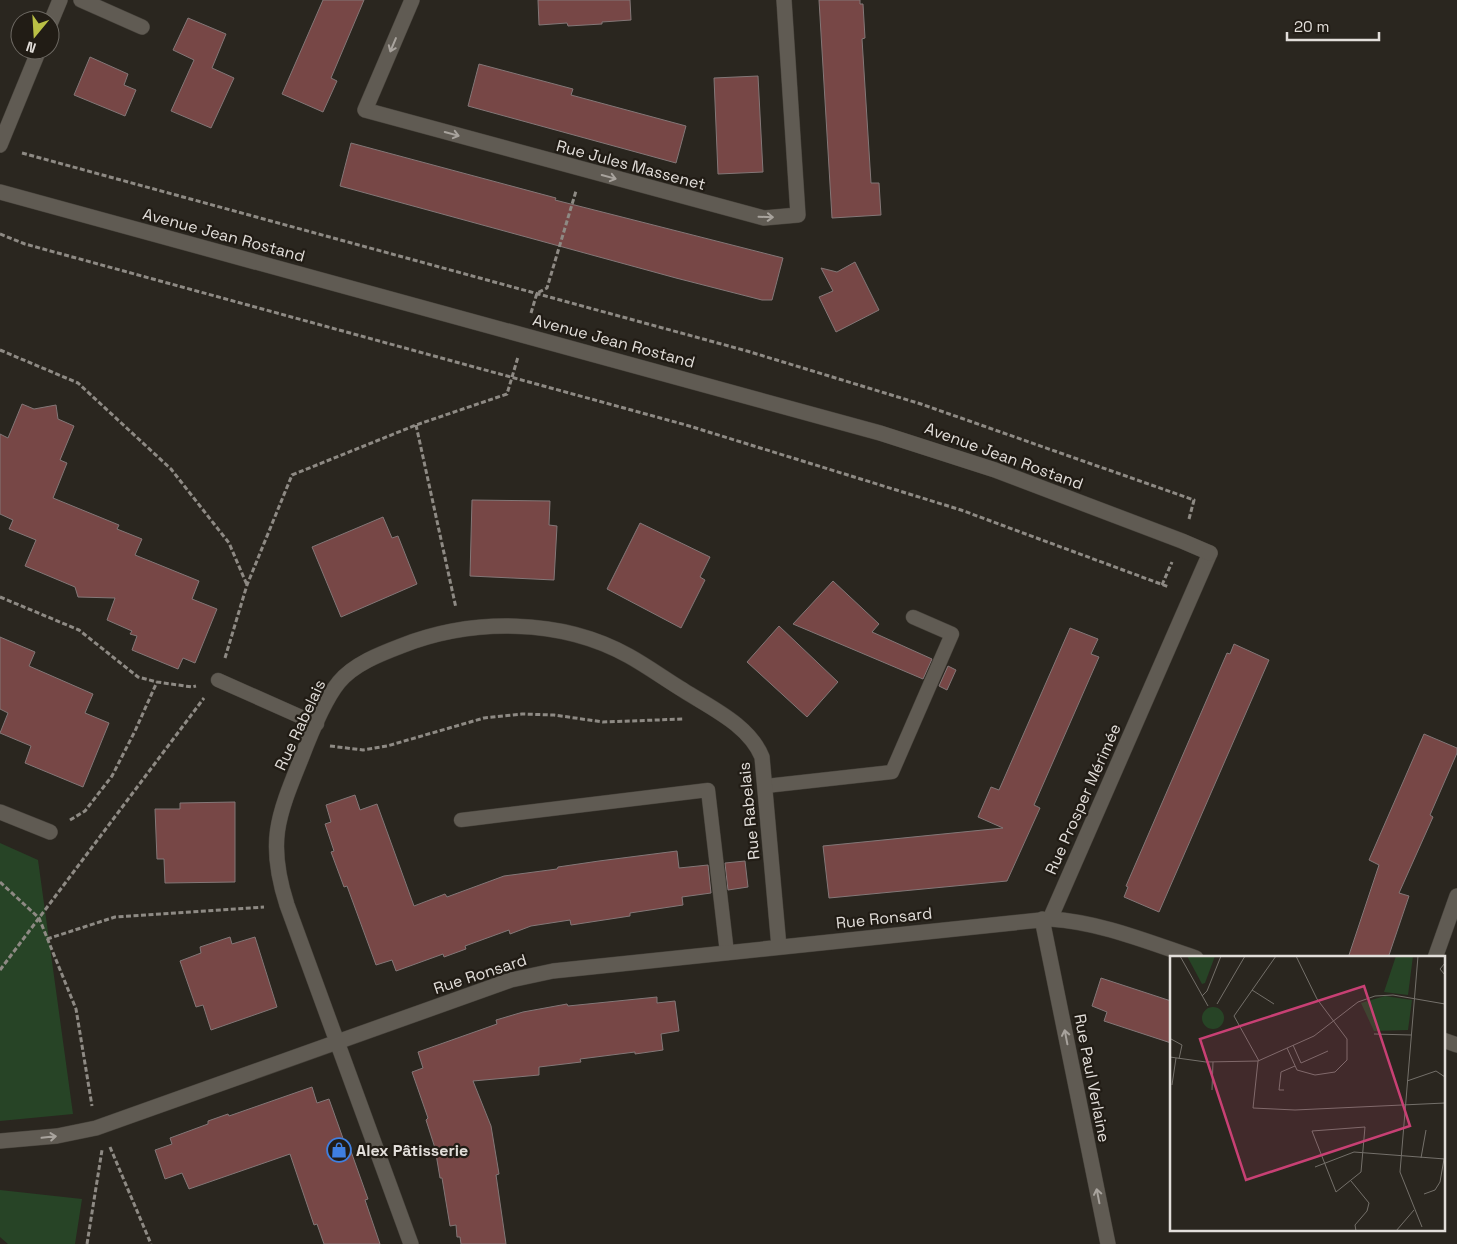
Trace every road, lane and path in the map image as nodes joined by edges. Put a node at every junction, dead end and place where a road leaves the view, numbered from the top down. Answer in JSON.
{"nodes":[{"id":1,"x":80,"y":0,"type":"edge"},
{"id":2,"x":412,"y":0,"type":"edge"},
{"id":3,"x":784,"y":0,"type":"edge"},
{"id":4,"x":142,"y":27,"type":"dead end"},
{"id":5,"x":35,"y":60,"type":"edge"},
{"id":6,"x":0,"y":145,"type":"edge"},
{"id":7,"x":19,"y":152,"type":"dead end"},
{"id":8,"x":582,"y":170,"type":"junction"},
{"id":9,"x":0,"y":192,"type":"edge"},
{"id":10,"x":0,"y":234,"type":"edge"},
{"id":11,"x":537,"y":293,"type":"junction"},
{"id":12,"x":525,"y":335,"type":"junction"},
{"id":13,"x":0,"y":350,"type":"edge"},
{"id":14,"x":511,"y":378,"type":"junction"},
{"id":15,"x":416,"y":425,"type":"junction"},
{"id":16,"x":1182,"y":541,"type":"junction"},
{"id":17,"x":1210,"y":553,"type":"joint"},
{"id":18,"x":247,"y":585,"type":"junction"},
{"id":19,"x":1162,"y":585,"type":"junction"},
{"id":20,"x":0,"y":597,"type":"edge"},
{"id":21,"x":1191,"y":597,"type":"junction"},
{"id":22,"x":913,"y":617,"type":"dead end"},
{"id":23,"x":460,"y":630,"type":"junction"},
{"id":24,"x":218,"y":680,"type":"junction"},
{"id":25,"x":157,"y":682,"type":"junction"},
{"id":26,"x":724,"y":717,"type":"junction"},
{"id":27,"x":317,"y":724,"type":"junction"},
{"id":28,"x":307,"y":744,"type":"junction"},
{"id":29,"x":766,"y":786,"type":"junction"},
{"id":30,"x":0,"y":812,"type":"edge"},
{"id":31,"x":461,"y":820,"type":"dead end"},
{"id":32,"x":50,"y":832,"type":"joint"},
{"id":33,"x":0,"y":882,"type":"edge"},
{"id":34,"x":1457,"y":896,"type":"edge"},
{"id":35,"x":287,"y":905,"type":"junction"},
{"id":36,"x":39,"y":918,"type":"junction"},
{"id":37,"x":1046,"y":919,"type":"junction"},
{"id":38,"x":48,"y":938,"type":"junction"},
{"id":39,"x":779,"y":947,"type":"junction"},
{"id":40,"x":727,"y":953,"type":"junction"},
{"id":41,"x":1190,"y":956,"type":"edge"},
{"id":42,"x":1436,"y":956,"type":"edge"},
{"id":43,"x":0,"y":970,"type":"edge"},
{"id":44,"x":1444,"y":1040,"type":"edge"},
{"id":45,"x":338,"y":1042,"type":"junction"},
{"id":46,"x":1457,"y":1044,"type":"edge"},
{"id":47,"x":100,"y":1133,"type":"junction"},
{"id":48,"x":0,"y":1140,"type":"edge"},
{"id":49,"x":87,"y":1244,"type":"edge"},
{"id":50,"x":151,"y":1244,"type":"edge"},
{"id":51,"x":411,"y":1244,"type":"edge"},
{"id":52,"x":1108,"y":1244,"type":"edge"}],
"edges":[{"from":1,"to":4,"type":"street"},
{"from":2,"to":8,"type":"street","name":"Rue Jules Massenet","one_way":true},
{"from":8,"to":3,"type":"street","name":"Rue Jules Massenet","one_way":true},
{"from":5,"to":6,"type":"street"},
{"from":7,"to":11,"type":"path"},
{"from":8,"to":11,"type":"path"},
{"from":9,"to":12,"type":"street","name":"Avenue Jean Rostand"},
{"from":10,"to":14,"type":"path"},
{"from":11,"to":12,"type":"path"},
{"from":11,"to":16,"type":"path"},
{"from":12,"to":14,"type":"path"},
{"from":12,"to":16,"type":"street","name":"Avenue Jean Rostand"},
{"from":13,"to":18,"type":"path"},
{"from":14,"to":15,"type":"path"},
{"from":14,"to":19,"type":"path"},
{"from":15,"to":18,"type":"path"},
{"from":15,"to":23,"type":"path"},
{"from":16,"to":17,"type":"street","name":"Avenue Jean Rostand"},
{"from":16,"to":19,"type":"path"},
{"from":17,"to":21,"type":"street","name":"Rue Prosper Mérimée"},
{"from":18,"to":24,"type":"path"},
{"from":19,"to":21,"type":"path"},
{"from":20,"to":25,"type":"path"},
{"from":21,"to":37,"type":"street","name":"Rue Prosper Mérimée"},
{"from":22,"to":29,"type":"lane"},
{"from":23,"to":26,"type":"street","name":"Rue Rabelais"},
{"from":23,"to":27,"type":"street","name":"Rue Rabelais"},
{"from":24,"to":25,"type":"path"},
{"from":24,"to":27,"type":"lane"},
{"from":24,"to":36,"type":"path"},
{"from":25,"to":32,"type":"path"},
{"from":26,"to":28,"type":"path"},
{"from":26,"to":29,"type":"street","name":"Rue Rabelais"},
{"from":27,"to":28,"type":"street","name":"Rue Rabelais"},
{"from":28,"to":35,"type":"street","name":"Rue Rabelais"},
{"from":29,"to":39,"type":"street","name":"Rue Rabelais"},
{"from":30,"to":32,"type":"street"},
{"from":31,"to":40,"type":"lane"},
{"from":33,"to":36,"type":"path"},
{"from":34,"to":42,"type":"street"},
{"from":35,"to":38,"type":"path"},
{"from":35,"to":45,"type":"street","name":"Rue Rabelais"},
{"from":36,"to":38,"type":"path"},
{"from":36,"to":43,"type":"path"},
{"from":37,"to":39,"type":"street","name":"Rue Ronsard"},
{"from":37,"to":41,"type":"street"},
{"from":52,"to":37,"type":"street","name":"Rue Paul Verlaine","one_way":true},
{"from":38,"to":47,"type":"path"},
{"from":39,"to":40,"type":"street","name":"Rue Ronsard"},
{"from":40,"to":45,"type":"street","name":"Rue Ronsard"},
{"from":44,"to":46,"type":"street"},
{"from":45,"to":47,"type":"street","name":"Rue Ronsard"},
{"from":45,"to":51,"type":"street","name":"Rue Rabelais"},
{"from":48,"to":47,"type":"street","name":"Rue Ronsard","one_way":true},
{"from":47,"to":49,"type":"path"},
{"from":47,"to":50,"type":"path"}]}
